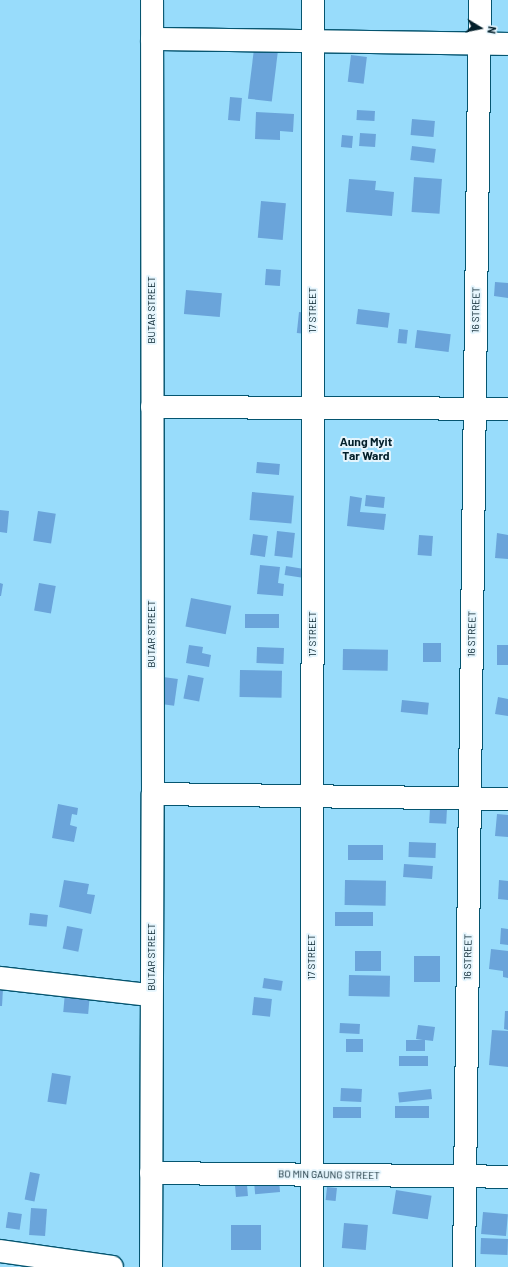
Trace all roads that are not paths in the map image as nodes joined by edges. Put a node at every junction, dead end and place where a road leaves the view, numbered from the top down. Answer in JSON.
{"nodes":[{"id":1,"x":152,"y":0,"type":"edge"},
{"id":2,"x":313,"y":0,"type":"edge"},
{"id":3,"x":480,"y":0,"type":"edge"},
{"id":4,"x":152,"y":39,"type":"junction"},
{"id":5,"x":313,"y":41,"type":"junction"},
{"id":6,"x":480,"y":43,"type":"junction"},
{"id":7,"x":508,"y":44,"type":"edge"},
{"id":8,"x":152,"y":407,"type":"junction"},
{"id":9,"x":313,"y":408,"type":"junction"},
{"id":10,"x":475,"y":409,"type":"junction"},
{"id":11,"x":508,"y":409,"type":"edge"},
{"id":12,"x":153,"y":794,"type":"junction"},
{"id":13,"x":313,"y":796,"type":"junction"},
{"id":14,"x":470,"y":798,"type":"junction"},
{"id":15,"x":508,"y":799,"type":"edge"},
{"id":16,"x":0,"y":978,"type":"edge"},
{"id":17,"x":141,"y":994,"type":"dead end"},
{"id":18,"x":151,"y":1173,"type":"junction"},
{"id":19,"x":312,"y":1174,"type":"junction"},
{"id":20,"x":465,"y":1176,"type":"junction"},
{"id":21,"x":508,"y":1176,"type":"edge"},
{"id":22,"x":0,"y":1251,"type":"edge"},
{"id":23,"x":112,"y":1267,"type":"edge"},
{"id":24,"x":151,"y":1267,"type":"edge"},
{"id":25,"x":312,"y":1267,"type":"edge"},
{"id":26,"x":464,"y":1267,"type":"edge"}],
"edges":[{"from":1,"to":4,"type":"street","name":"BUTAR STREET"},
{"from":2,"to":5,"type":"street","name":"17 STREET"},
{"from":3,"to":6,"type":"street","name":"16 STREET"},
{"from":4,"to":5,"type":"street"},
{"from":4,"to":8,"type":"street","name":"BUTAR STREET"},
{"from":5,"to":6,"type":"street"},
{"from":5,"to":9,"type":"street","name":"17 STREET"},
{"from":6,"to":7,"type":"street"},
{"from":6,"to":10,"type":"street","name":"16 STREET"},
{"from":8,"to":9,"type":"street"},
{"from":8,"to":12,"type":"street","name":"BUTAR STREET"},
{"from":9,"to":10,"type":"street"},
{"from":9,"to":13,"type":"street","name":"17 STREET"},
{"from":10,"to":11,"type":"street"},
{"from":10,"to":14,"type":"street","name":"16 STREET"},
{"from":12,"to":13,"type":"street"},
{"from":12,"to":18,"type":"street","name":"BUTAR STREET"},
{"from":13,"to":14,"type":"street"},
{"from":13,"to":19,"type":"street","name":"17 STREET"},
{"from":14,"to":15,"type":"street"},
{"from":14,"to":20,"type":"street","name":"16 STREET"},
{"from":16,"to":17,"type":"street"},
{"from":18,"to":19,"type":"street","name":"BO MIN GAUNG STREET"},
{"from":18,"to":24,"type":"street","name":"BUTAR STREET"},
{"from":19,"to":20,"type":"street","name":"BO MIN GAUNG STREET"},
{"from":19,"to":25,"type":"street","name":"17 STREET"},
{"from":20,"to":21,"type":"street","name":"BO MIN GAUNG STREET"},
{"from":20,"to":26,"type":"street","name":"16 STREET"},
{"from":22,"to":23,"type":"street"}]}
